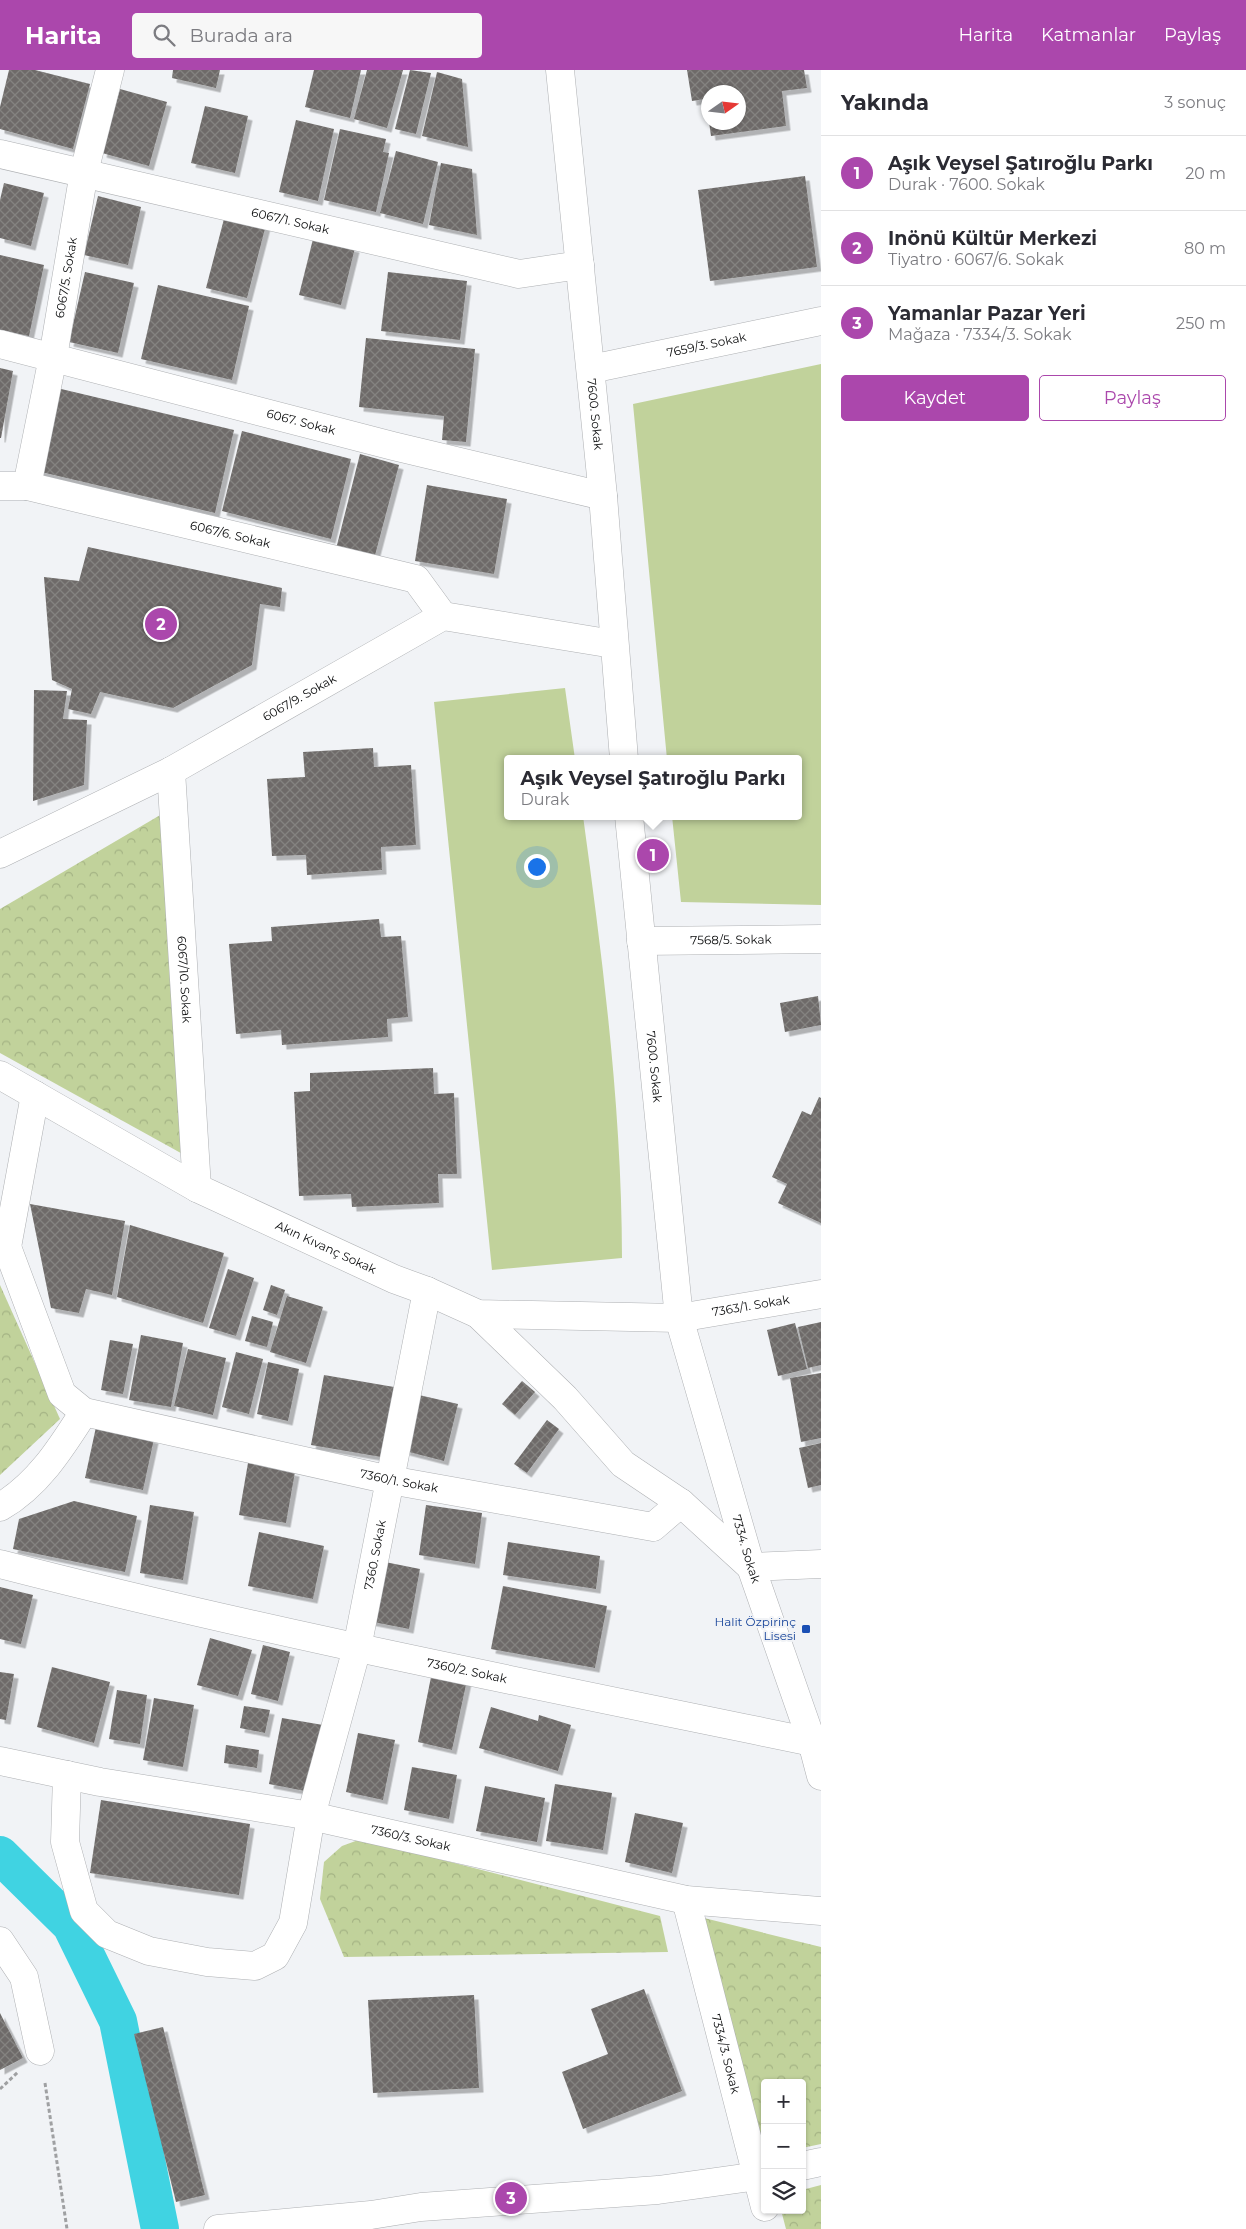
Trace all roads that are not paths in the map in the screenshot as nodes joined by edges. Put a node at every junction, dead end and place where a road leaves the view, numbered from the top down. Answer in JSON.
{"nodes":[{"id":1,"x":110,"y":70,"type":"edge"},
{"id":2,"x":560,"y":70,"type":"edge"},
{"id":3,"x":0,"y":154,"type":"edge"},
{"id":4,"x":84,"y":172,"type":"junction"},
{"id":5,"x":580,"y":265,"type":"junction"},
{"id":6,"x":821,"y":320,"type":"edge"},
{"id":7,"x":0,"y":344,"type":"edge"},
{"id":8,"x":53,"y":357,"type":"junction"},
{"id":9,"x":591,"y":369,"type":"junction"},
{"id":10,"x":0,"y":486,"type":"edge"},
{"id":11,"x":27,"y":486,"type":"junction"},
{"id":12,"x":603,"y":496,"type":"junction"},
{"id":13,"x":443,"y":616,"type":"junction"},
{"id":14,"x":613,"y":644,"type":"junction"},
{"id":15,"x":624,"y":755,"type":"edge"},
{"id":16,"x":171,"y":771,"type":"junction"},
{"id":17,"x":629,"y":820,"type":"edge"},
{"id":18,"x":5,"y":845,"type":"edge"},
{"id":19,"x":821,"y":938,"type":"edge"},
{"id":20,"x":641,"y":941,"type":"junction"},
{"id":21,"x":0,"y":1075,"type":"edge"},
{"id":22,"x":35,"y":1095,"type":"junction"},
{"id":23,"x":197,"y":1188,"type":"junction"},
{"id":24,"x":3,"y":1250,"type":"edge"},
{"id":25,"x":427,"y":1291,"type":"junction"},
{"id":26,"x":821,"y":1294,"type":"edge"},
{"id":27,"x":478,"y":1314,"type":"junction"},
{"id":28,"x":679,"y":1318,"type":"junction"},
{"id":29,"x":84,"y":1412,"type":"junction"},
{"id":30,"x":390,"y":1480,"type":"junction"},
{"id":31,"x":681,"y":1503,"type":"junction"},
{"id":32,"x":0,"y":1507,"type":"edge"},
{"id":33,"x":0,"y":1564,"type":"edge"},
{"id":34,"x":821,"y":1564,"type":"edge"},
{"id":35,"x":751,"y":1567,"type":"junction"},
{"id":36,"x":357,"y":1648,"type":"junction"},
{"id":37,"x":812,"y":1742,"type":"junction"},
{"id":38,"x":0,"y":1761,"type":"edge"},
{"id":39,"x":67,"y":1775,"type":"junction"},
{"id":40,"x":821,"y":1776,"type":"edge"},
{"id":41,"x":311,"y":1816,"type":"junction"},
{"id":42,"x":686,"y":1900,"type":"junction"},
{"id":43,"x":821,"y":1911,"type":"edge"},
{"id":44,"x":0,"y":1941,"type":"edge"},
{"id":45,"x":40,"y":2051,"type":"road end"},
{"id":46,"x":821,"y":2162,"type":"edge"},
{"id":47,"x":806,"y":2165,"type":"edge"},
{"id":48,"x":761,"y":2176,"type":"edge"},
{"id":49,"x":766,"y":2214,"type":"edge"},
{"id":50,"x":218,"y":2229,"type":"edge"},
{"id":51,"x":771,"y":2229,"type":"edge"}],
"edges":[{"from":1,"to":4,"type":"street","name":"6067/5. Sokak"},
{"from":2,"to":5,"type":"street","name":"7600. Sokak"},
{"from":3,"to":4,"type":"street","name":"6067/1. Sokak"},
{"from":4,"to":5,"type":"street","name":"6067/1. Sokak"},
{"from":4,"to":8,"type":"street","name":"6067/5. Sokak"},
{"from":5,"to":9,"type":"street","name":"7600. Sokak"},
{"from":6,"to":9,"type":"street","name":"7659/3. Sokak"},
{"from":7,"to":8,"type":"street","name":"6067. Sokak"},
{"from":8,"to":11,"type":"street","name":"6067/5. Sokak"},
{"from":8,"to":12,"type":"street","name":"6067. Sokak"},
{"from":9,"to":12,"type":"street","name":"7600. Sokak"},
{"from":10,"to":11,"type":"street","name":"6067/6. Sokak"},
{"from":11,"to":13,"type":"street","name":"6067/6. Sokak"},
{"from":12,"to":14,"type":"street","name":"7600. Sokak"},
{"from":13,"to":14,"type":"street"},
{"from":13,"to":16,"type":"street","name":"6067/9. Sokak"},
{"from":14,"to":15,"type":"street","name":"7600. Sokak"},
{"from":16,"to":18,"type":"street","name":"6067/9. Sokak"},
{"from":16,"to":23,"type":"street","name":"6067/10. Sokak"},
{"from":17,"to":20,"type":"street","name":"7600. Sokak"},
{"from":19,"to":20,"type":"street","name":"7568/5. Sokak"},
{"from":20,"to":28,"type":"street","name":"7600. Sokak"},
{"from":21,"to":22,"type":"street","name":"Akın Kıvanç Sokak"},
{"from":22,"to":23,"type":"street","name":"Akın Kıvanç Sokak"},
{"from":22,"to":24,"type":"street"},
{"from":23,"to":25,"type":"street","name":"Akın Kıvanç Sokak"},
{"from":24,"to":29,"type":"street"},
{"from":25,"to":27,"type":"street","name":"Akın Kıvanç Sokak"},
{"from":25,"to":30,"type":"street","name":"7360. Sokak"},
{"from":26,"to":28,"type":"street","name":"7363/1. Sokak"},
{"from":27,"to":28,"type":"street","name":"Akın Kıvanç Sokak"},
{"from":27,"to":31,"type":"street"},
{"from":28,"to":35,"type":"street","name":"7334. Sokak"},
{"from":29,"to":30,"type":"street","name":"7360/1. Sokak"},
{"from":29,"to":32,"type":"street"},
{"from":30,"to":31,"type":"street","name":"7360/1. Sokak"},
{"from":30,"to":36,"type":"street","name":"7360. Sokak"},
{"from":31,"to":35,"type":"street"},
{"from":33,"to":36,"type":"street","name":"7360/2. Sokak"},
{"from":34,"to":35,"type":"street"},
{"from":35,"to":37,"type":"street","name":"7334. Sokak"},
{"from":36,"to":37,"type":"street","name":"7360/2. Sokak"},
{"from":36,"to":41,"type":"street","name":"7360. Sokak"},
{"from":37,"to":40,"type":"street","name":"7334. Sokak"},
{"from":38,"to":39,"type":"street","name":"7360/3. Sokak"},
{"from":39,"to":41,"type":"street","name":"7360/3. Sokak"},
{"from":39,"to":41,"type":"street","name":"7360. Sokak"},
{"from":41,"to":42,"type":"street","name":"7360/3. Sokak"},
{"from":42,"to":43,"type":"street","name":"7360/3. Sokak"},
{"from":42,"to":48,"type":"street","name":"7334/3. Sokak"},
{"from":44,"to":45,"type":"street"},
{"from":46,"to":47,"type":"street"},
{"from":48,"to":50,"type":"street"},
{"from":49,"to":51,"type":"street","name":"7334/3. Sokak"}]}
